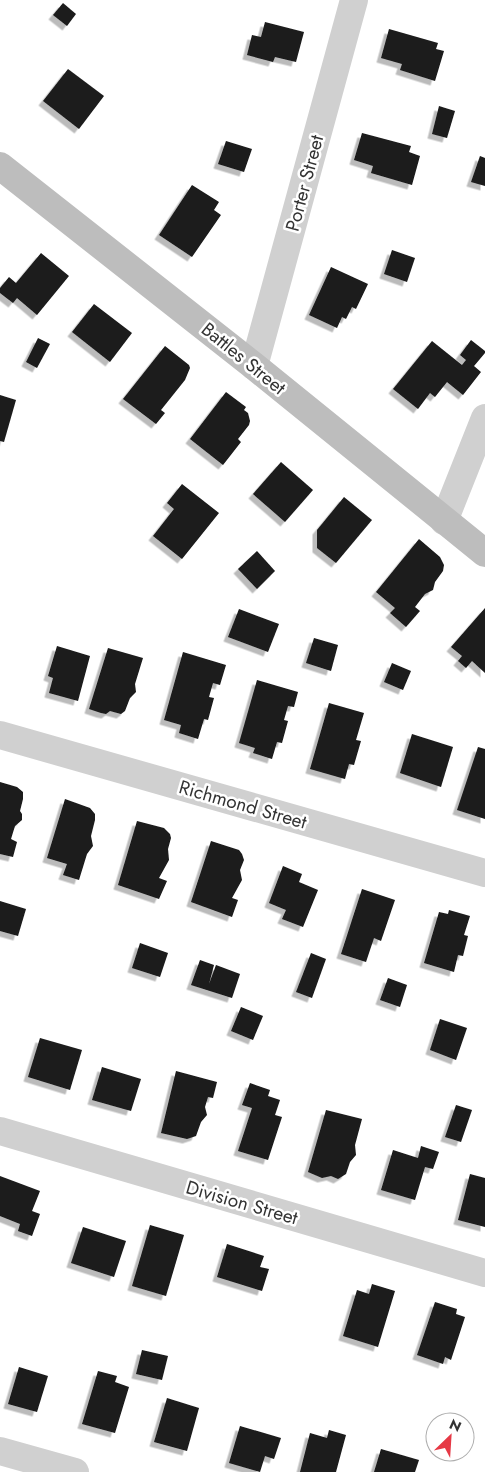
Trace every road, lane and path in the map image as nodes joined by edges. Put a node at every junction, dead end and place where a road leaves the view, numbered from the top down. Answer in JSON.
{"nodes":[{"id":1,"x":354,"y":0,"type":"edge"},
{"id":2,"x":0,"y":166,"type":"edge"},
{"id":3,"x":254,"y":366,"type":"junction"},
{"id":4,"x":485,"y":418,"type":"edge"},
{"id":5,"x":444,"y":521,"type":"junction"},
{"id":6,"x":485,"y":553,"type":"edge"},
{"id":7,"x":0,"y":735,"type":"edge"},
{"id":8,"x":485,"y":873,"type":"edge"},
{"id":9,"x":0,"y":1132,"type":"edge"},
{"id":10,"x":485,"y":1273,"type":"edge"},
{"id":11,"x":0,"y":1451,"type":"edge"},
{"id":12,"x":75,"y":1472,"type":"edge"}],
"edges":[{"from":1,"to":3,"type":"street","name":"Porter Street"},
{"from":2,"to":3,"type":"street","name":"Battles Street"},
{"from":3,"to":5,"type":"street","name":"Battles Street"},
{"from":4,"to":5,"type":"street"},
{"from":5,"to":6,"type":"street","name":"Battles Street"},
{"from":7,"to":8,"type":"street","name":"Richmond Street"},
{"from":9,"to":10,"type":"street","name":"Division Street"},
{"from":11,"to":12,"type":"street"}]}
